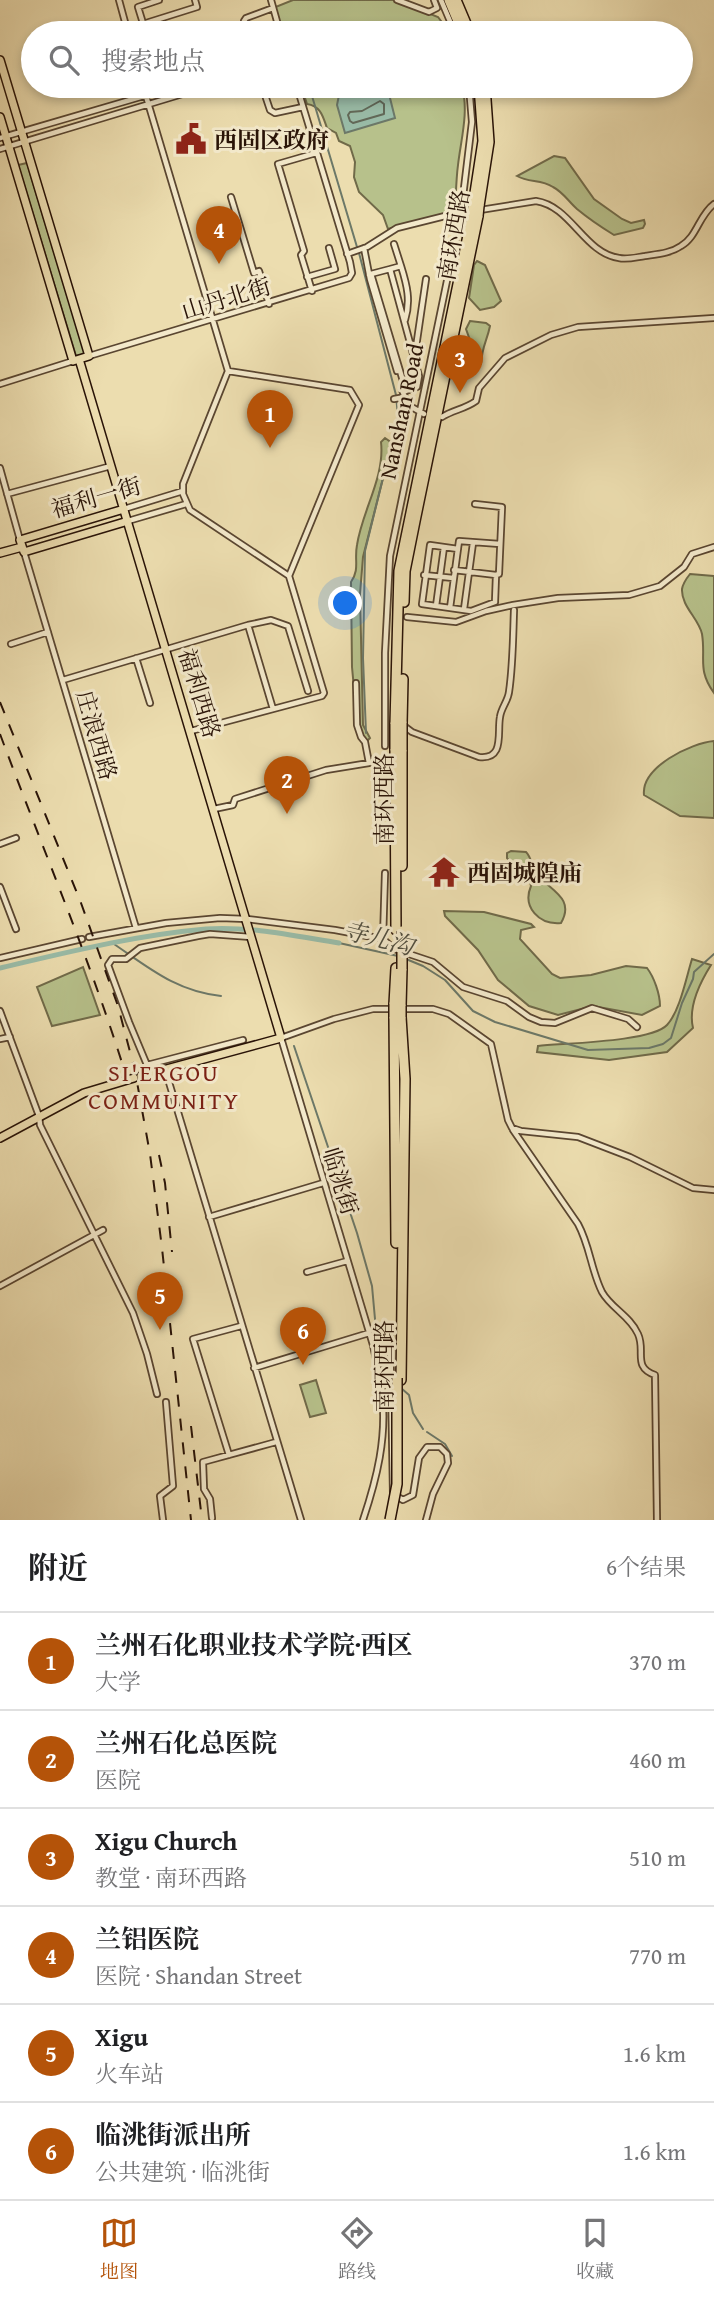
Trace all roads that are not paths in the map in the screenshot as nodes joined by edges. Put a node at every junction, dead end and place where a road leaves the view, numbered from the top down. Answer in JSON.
{"nodes":[{"id":1,"x":119,"y":0,"type":"edge"},
{"id":2,"x":159,"y":0,"type":"edge"},
{"id":3,"x":195,"y":0,"type":"edge"},
{"id":4,"x":271,"y":0,"type":"edge"},
{"id":5,"x":397,"y":0,"type":"edge"},
{"id":6,"x":434,"y":0,"type":"edge"},
{"id":7,"x":441,"y":0,"type":"edge"},
{"id":8,"x":449,"y":0,"type":"edge"},
{"id":9,"x":456,"y":0,"type":"edge"},
{"id":10,"x":273,"y":8,"type":"junction"},
{"id":11,"x":125,"y":21,"type":"edge"},
{"id":12,"x":142,"y":21,"type":"edge"},
{"id":13,"x":153,"y":21,"type":"edge"},
{"id":14,"x":244,"y":21,"type":"edge"},
{"id":15,"x":277,"y":21,"type":"edge"},
{"id":16,"x":450,"y":21,"type":"edge"},
{"id":17,"x":458,"y":21,"type":"edge"},
{"id":18,"x":465,"y":21,"type":"edge"},
{"id":19,"x":0,"y":60,"type":"edge"},
{"id":20,"x":139,"y":98,"type":"edge"},
{"id":21,"x":146,"y":98,"type":"edge"},
{"id":22,"x":169,"y":98,"type":"edge"},
{"id":23,"x":266,"y":98,"type":"edge"},
{"id":24,"x":300,"y":98,"type":"edge"},
{"id":25,"x":470,"y":98,"type":"edge"},
{"id":26,"x":480,"y":98,"type":"edge"},
{"id":27,"x":486,"y":98,"type":"edge"},
{"id":28,"x":148,"y":104,"type":"junction"},
{"id":29,"x":303,"y":107,"type":"junction"},
{"id":30,"x":0,"y":117,"type":"edge"},
{"id":31,"x":22,"y":132,"type":"junction"},
{"id":32,"x":3,"y":137,"type":"edge"},
{"id":33,"x":24,"y":142,"type":"junction"},
{"id":34,"x":4,"y":148,"type":"edge"},
{"id":35,"x":316,"y":153,"type":"junction"},
{"id":36,"x":231,"y":197,"type":"dead end"},
{"id":37,"x":714,"y":204,"type":"edge"},
{"id":38,"x":475,"y":211,"type":"junction"},
{"id":39,"x":461,"y":213,"type":"junction"},
{"id":40,"x":394,"y":244,"type":"dead end"},
{"id":41,"x":329,"y":248,"type":"dead end"},
{"id":42,"x":359,"y":250,"type":"junction"},
{"id":43,"x":347,"y":254,"type":"junction"},
{"id":44,"x":401,"y":266,"type":"junction"},
{"id":45,"x":390,"y":270,"type":"junction"},
{"id":46,"x":370,"y":274,"type":"junction"},
{"id":47,"x":307,"y":277,"type":"junction"},
{"id":48,"x":426,"y":279,"type":"dead end"},
{"id":49,"x":312,"y":291,"type":"junction"},
{"id":50,"x":269,"y":304,"type":"junction"},
{"id":51,"x":714,"y":318,"type":"edge"},
{"id":52,"x":213,"y":320,"type":"junction"},
{"id":53,"x":405,"y":321,"type":"junction"},
{"id":54,"x":415,"y":355,"type":"junction"},
{"id":55,"x":89,"y":356,"type":"junction"},
{"id":56,"x":76,"y":360,"type":"junction"},
{"id":57,"x":228,"y":371,"type":"junction"},
{"id":58,"x":0,"y":384,"type":"edge"},
{"id":59,"x":421,"y":412,"type":"junction"},
{"id":60,"x":442,"y":416,"type":"dead end"},
{"id":61,"x":111,"y":466,"type":"junction"},
{"id":62,"x":0,"y":468,"type":"edge"},
{"id":63,"x":4,"y":491,"type":"edge"},
{"id":64,"x":183,"y":491,"type":"junction"},
{"id":65,"x":186,"y":504,"type":"junction"},
{"id":66,"x":475,"y":504,"type":"dead end"},
{"id":67,"x":124,"y":509,"type":"junction"},
{"id":68,"x":128,"y":521,"type":"junction"},
{"id":69,"x":473,"y":543,"type":"junction"},
{"id":70,"x":500,"y":544,"type":"junction"},
{"id":71,"x":22,"y":546,"type":"junction"},
{"id":72,"x":444,"y":547,"type":"junction"},
{"id":73,"x":714,"y":547,"type":"edge"},
{"id":74,"x":458,"y":549,"type":"junction"},
{"id":75,"x":0,"y":553,"type":"edge"},
{"id":76,"x":454,"y":570,"type":"junction"},
{"id":77,"x":470,"y":572,"type":"junction"},
{"id":78,"x":424,"y":575,"type":"junction"},
{"id":79,"x":496,"y":575,"type":"junction"},
{"id":80,"x":289,"y":576,"type":"junction"},
{"id":81,"x":440,"y":576,"type":"junction"},
{"id":82,"x":453,"y":578,"type":"junction"},
{"id":83,"x":495,"y":605,"type":"junction"},
{"id":84,"x":436,"y":606,"type":"junction"},
{"id":85,"x":505,"y":607,"type":"junction"},
{"id":86,"x":450,"y":608,"type":"junction"},
{"id":87,"x":464,"y":609,"type":"junction"},
{"id":88,"x":514,"y":610,"type":"dead end"},
{"id":89,"x":407,"y":617,"type":"dead end"},
{"id":90,"x":513,"y":618,"type":"junction"},
{"id":91,"x":248,"y":625,"type":"junction"},
{"id":92,"x":48,"y":632,"type":"junction"},
{"id":93,"x":11,"y":644,"type":"dead end"},
{"id":94,"x":167,"y":649,"type":"junction"},
{"id":95,"x":136,"y":658,"type":"junction"},
{"id":96,"x":63,"y":680,"type":"junction"},
{"id":97,"x":356,"y":683,"type":"dead end"},
{"id":98,"x":308,"y":691,"type":"dead end"},
{"id":99,"x":150,"y":704,"type":"dead end"},
{"id":100,"x":273,"y":709,"type":"junction"},
{"id":101,"x":385,"y":730,"type":"junction"},
{"id":102,"x":191,"y":731,"type":"junction"},
{"id":103,"x":385,"y":746,"type":"dead end"},
{"id":104,"x":214,"y":809,"type":"junction"},
{"id":105,"x":16,"y":838,"type":"dead end"},
{"id":106,"x":0,"y":844,"type":"edge"},
{"id":107,"x":386,"y":873,"type":"dead end"},
{"id":108,"x":0,"y":887,"type":"edge"},
{"id":109,"x":247,"y":920,"type":"junction"},
{"id":110,"x":136,"y":928,"type":"junction"},
{"id":111,"x":16,"y":929,"type":"dead end"},
{"id":112,"x":251,"y":936,"type":"junction"},
{"id":113,"x":89,"y":937,"type":"dead end"},
{"id":114,"x":82,"y":939,"type":"dead end"},
{"id":115,"x":383,"y":939,"type":"junction"},
{"id":116,"x":0,"y":958,"type":"edge"},
{"id":117,"x":1,"y":1013,"type":"edge"},
{"id":118,"x":637,"y":1027,"type":"dead end"},
{"id":119,"x":10,"y":1037,"type":"junction"},
{"id":120,"x":281,"y":1038,"type":"junction"},
{"id":121,"x":0,"y":1039,"type":"edge"},
{"id":122,"x":243,"y":1040,"type":"dead end"},
{"id":123,"x":165,"y":1069,"type":"junction"},
{"id":124,"x":39,"y":1116,"type":"junction"},
{"id":125,"x":512,"y":1128,"type":"junction"},
{"id":126,"x":0,"y":1138,"type":"edge"},
{"id":127,"x":323,"y":1183,"type":"junction"},
{"id":128,"x":714,"y":1190,"type":"edge"},
{"id":129,"x":209,"y":1217,"type":"junction"},
{"id":130,"x":103,"y":1230,"type":"dead end"},
{"id":131,"x":92,"y":1235,"type":"junction"},
{"id":132,"x":347,"y":1261,"type":"junction"},
{"id":133,"x":307,"y":1272,"type":"dead end"},
{"id":134,"x":0,"y":1286,"type":"edge"},
{"id":135,"x":390,"y":1325,"type":"dead end"},
{"id":136,"x":242,"y":1326,"type":"junction"},
{"id":137,"x":369,"y":1333,"type":"junction"},
{"id":138,"x":254,"y":1368,"type":"junction"},
{"id":139,"x":397,"y":1377,"type":"junction"},
{"id":140,"x":157,"y":1394,"type":"dead end"},
{"id":141,"x":166,"y":1402,"type":"dead end"},
{"id":142,"x":276,"y":1442,"type":"junction"},
{"id":143,"x":229,"y":1455,"type":"junction"},
{"id":144,"x":212,"y":1518,"type":"dead end"},
{"id":145,"x":163,"y":1520,"type":"edge"},
{"id":146,"x":301,"y":1520,"type":"edge"},
{"id":147,"x":363,"y":1520,"type":"edge"},
{"id":148,"x":393,"y":1520,"type":"edge"},
{"id":149,"x":426,"y":1520,"type":"edge"},
{"id":150,"x":657,"y":1520,"type":"edge"}],
"edges":[{"from":1,"to":11,"type":"street"},
{"from":2,"to":12,"type":"street"},
{"from":3,"to":13,"type":"street"},
{"from":4,"to":10,"type":"street"},
{"from":5,"to":6,"type":"street"},
{"from":7,"to":16,"type":"street"},
{"from":8,"to":17,"type":"highway"},
{"from":9,"to":18,"type":"highway"},
{"from":10,"to":14,"type":"street"},
{"from":10,"to":15,"type":"street"},
{"from":19,"to":31,"type":"main road"},
{"from":20,"to":31,"type":"street"},
{"from":21,"to":28,"type":"street"},
{"from":22,"to":28,"type":"street"},
{"from":23,"to":29,"type":"street"},
{"from":24,"to":29,"type":"street"},
{"from":25,"to":39,"type":"street","name":"Nanshan Road"},
{"from":26,"to":38,"type":"highway","name":"南环西路"},
{"from":27,"to":38,"type":"highway","name":"南环西路"},
{"from":28,"to":33,"type":"street"},
{"from":28,"to":52,"type":"street"},
{"from":29,"to":35,"type":"street"},
{"from":30,"to":32,"type":"main road","name":"福利西路"},
{"from":31,"to":32,"type":"street"},
{"from":31,"to":33,"type":"main road"},
{"from":32,"to":34,"type":"main road","name":"福利西路"},
{"from":33,"to":34,"type":"street"},
{"from":33,"to":55,"type":"main road"},
{"from":34,"to":56,"type":"main road","name":"福利西路"},
{"from":35,"to":43,"type":"street"},
{"from":35,"to":47,"type":"street"},
{"from":36,"to":50,"type":"street"},
{"from":37,"to":39,"type":"street"},
{"from":38,"to":139,"type":"highway","name":"南环西路","bridge":true},
{"from":39,"to":42,"type":"street"},
{"from":39,"to":59,"type":"street","name":"Nanshan Road"},
{"from":40,"to":44,"type":"street"},
{"from":41,"to":47,"type":"street"},
{"from":42,"to":43,"type":"street"},
{"from":42,"to":46,"type":"street"},
{"from":43,"to":49,"type":"street","name":"山丹北街"},
{"from":44,"to":45,"type":"street"},
{"from":44,"to":53,"type":"street"},
{"from":45,"to":46,"type":"street"},
{"from":45,"to":53,"type":"street"},
{"from":46,"to":54,"type":"street"},
{"from":46,"to":59,"type":"street"},
{"from":47,"to":49,"type":"street"},
{"from":48,"to":54,"type":"street"},
{"from":49,"to":50,"type":"street","name":"山丹北街"},
{"from":50,"to":52,"type":"street","name":"山丹北街"},
{"from":51,"to":60,"type":"street"},
{"from":52,"to":55,"type":"street","name":"山丹北街"},
{"from":52,"to":57,"type":"street"},
{"from":53,"to":54,"type":"street"},
{"from":55,"to":56,"type":"main road"},
{"from":56,"to":58,"type":"street"},
{"from":56,"to":61,"type":"main road","name":"福利西路"},
{"from":57,"to":64,"type":"street"},
{"from":57,"to":80,"type":"street"},
{"from":59,"to":101,"type":"street","name":"Nanshan Road"},
{"from":61,"to":63,"type":"street"},
{"from":61,"to":67,"type":"main road","name":"福利西路"},
{"from":62,"to":63,"type":"street","name":"庄浪西路"},
{"from":63,"to":71,"type":"street","name":"庄浪西路"},
{"from":64,"to":65,"type":"street"},
{"from":64,"to":67,"type":"street","name":"福利一街"},
{"from":65,"to":68,"type":"street","name":"福利一街"},
{"from":65,"to":80,"type":"street"},
{"from":66,"to":70,"type":"street"},
{"from":67,"to":68,"type":"main road","name":"福利西路"},
{"from":67,"to":71,"type":"main road","name":"福利一街"},
{"from":68,"to":71,"type":"main road","name":"福利一街"},
{"from":68,"to":94,"type":"main road","name":"福利西路"},
{"from":69,"to":70,"type":"street"},
{"from":69,"to":74,"type":"street"},
{"from":69,"to":77,"type":"street"},
{"from":70,"to":79,"type":"street"},
{"from":71,"to":75,"type":"main road"},
{"from":71,"to":92,"type":"street","name":"庄浪西路"},
{"from":72,"to":74,"type":"street"},
{"from":72,"to":78,"type":"street"},
{"from":72,"to":81,"type":"street"},
{"from":73,"to":85,"type":"street"},
{"from":74,"to":76,"type":"street"},
{"from":76,"to":77,"type":"street"},
{"from":76,"to":82,"type":"street"},
{"from":77,"to":79,"type":"street"},
{"from":77,"to":87,"type":"street"},
{"from":78,"to":81,"type":"street"},
{"from":78,"to":84,"type":"street"},
{"from":79,"to":83,"type":"street"},
{"from":80,"to":100,"type":"street"},
{"from":81,"to":82,"type":"street"},
{"from":81,"to":84,"type":"street"},
{"from":82,"to":86,"type":"street"},
{"from":83,"to":85,"type":"street"},
{"from":83,"to":87,"type":"street"},
{"from":83,"to":89,"type":"street"},
{"from":84,"to":86,"type":"street"},
{"from":85,"to":90,"type":"street"},
{"from":86,"to":87,"type":"street"},
{"from":88,"to":90,"type":"street"},
{"from":90,"to":101,"type":"street"},
{"from":91,"to":94,"type":"street"},
{"from":91,"to":98,"type":"street"},
{"from":91,"to":100,"type":"street"},
{"from":92,"to":93,"type":"street"},
{"from":92,"to":96,"type":"street","name":"庄浪西路"},
{"from":94,"to":95,"type":"street"},
{"from":94,"to":102,"type":"main road","name":"福利西路"},
{"from":95,"to":96,"type":"street"},
{"from":95,"to":99,"type":"street"},
{"from":96,"to":110,"type":"street","name":"庄浪西路"},
{"from":97,"to":104,"type":"street"},
{"from":100,"to":102,"type":"street"},
{"from":101,"to":103,"type":"street","name":"Nanshan Road"},
{"from":102,"to":104,"type":"main road","name":"福利西路"},
{"from":104,"to":109,"type":"main road","name":"福利西路"},
{"from":105,"to":106,"type":"street"},
{"from":107,"to":115,"type":"street"},
{"from":108,"to":111,"type":"street"},
{"from":109,"to":110,"type":"street"},
{"from":109,"to":112,"type":"main road","name":"福利西路"},
{"from":109,"to":115,"type":"street"},
{"from":110,"to":113,"type":"street"},
{"from":112,"to":120,"type":"main road","name":"福利西路"},
{"from":112,"to":122,"type":"street"},
{"from":114,"to":116,"type":"street"},
{"from":115,"to":118,"type":"street"},
{"from":117,"to":119,"type":"street"},
{"from":119,"to":121,"type":"street"},
{"from":119,"to":124,"type":"street"},
{"from":120,"to":123,"type":"main road"},
{"from":120,"to":125,"type":"street"},
{"from":120,"to":127,"type":"street","name":"临洮街"},
{"from":123,"to":124,"type":"main road"},
{"from":123,"to":129,"type":"street"},
{"from":124,"to":126,"type":"main road"},
{"from":124,"to":131,"type":"street"},
{"from":125,"to":128,"type":"street"},
{"from":125,"to":150,"type":"street"},
{"from":127,"to":129,"type":"street"},
{"from":127,"to":132,"type":"street","name":"临洮街"},
{"from":129,"to":136,"type":"street"},
{"from":130,"to":131,"type":"street"},
{"from":131,"to":134,"type":"street"},
{"from":131,"to":140,"type":"street"},
{"from":132,"to":133,"type":"street"},
{"from":132,"to":137,"type":"street","name":"临洮街"},
{"from":135,"to":139,"type":"street"},
{"from":136,"to":138,"type":"street"},
{"from":136,"to":143,"type":"street"},
{"from":137,"to":138,"type":"street"},
{"from":137,"to":147,"type":"street","name":"临洮街"},
{"from":138,"to":142,"type":"street"},
{"from":139,"to":148,"type":"highway","name":"南环西路","bridge":true},
{"from":139,"to":149,"type":"street"},
{"from":141,"to":145,"type":"street"},
{"from":142,"to":143,"type":"street"},
{"from":142,"to":146,"type":"street"},
{"from":143,"to":144,"type":"street"}]}
